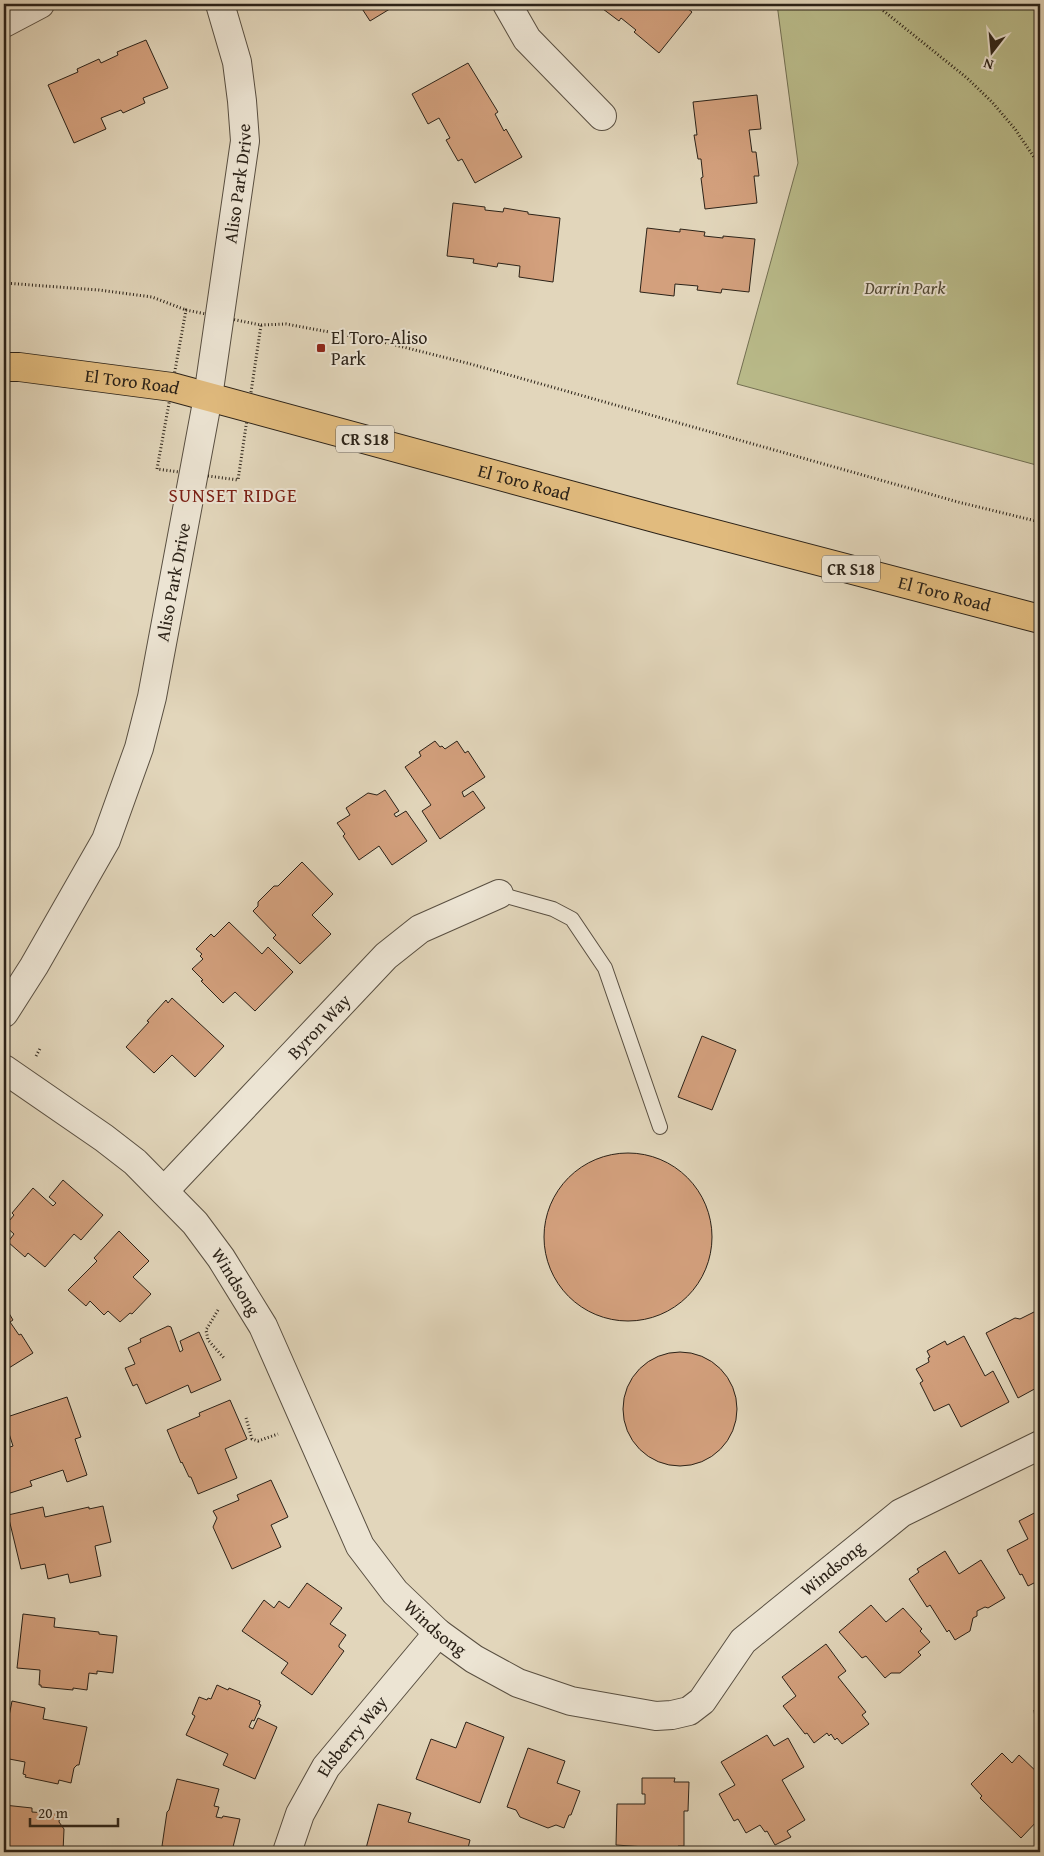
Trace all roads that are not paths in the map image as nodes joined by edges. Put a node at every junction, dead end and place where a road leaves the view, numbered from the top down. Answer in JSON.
{"nodes":[{"id":1,"x":40,"y":4,"type":"edge"},
{"id":2,"x":220,"y":4,"type":"edge"},
{"id":3,"x":507,"y":4,"type":"edge"},
{"id":4,"x":4,"y":23,"type":"edge"},
{"id":5,"x":602,"y":116,"type":"dead end"},
{"id":6,"x":4,"y":367,"type":"edge"},
{"id":7,"x":208,"y":397,"type":"junction"},
{"id":8,"x":1040,"y":619,"type":"edge"},
{"id":9,"x":499,"y":894,"type":"joint"},
{"id":10,"x":4,"y":1013,"type":"edge"},
{"id":11,"x":4,"y":1069,"type":"edge"},
{"id":12,"x":660,"y":1127,"type":"dead end"},
{"id":13,"x":164,"y":1191,"type":"junction"},
{"id":14,"x":1040,"y":1445,"type":"edge"},
{"id":15,"x":438,"y":1633,"type":"junction"},
{"id":16,"x":287,"y":1852,"type":"edge"}],
"edges":[{"from":1,"to":4,"type":"street"},
{"from":2,"to":7,"type":"street","name":"Aliso Park Drive"},
{"from":3,"to":5,"type":"street"},
{"from":6,"to":7,"type":"main road","name":"El Toro Road","number":"CR S18"},
{"from":7,"to":8,"type":"main road","name":"El Toro Road","number":"CR S18"},
{"from":7,"to":10,"type":"street","name":"Aliso Park Drive"},
{"from":9,"to":12,"type":"lane"},
{"from":9,"to":13,"type":"street","name":"Byron Way"},
{"from":11,"to":13,"type":"street","name":"Windsong"},
{"from":13,"to":15,"type":"street","name":"Windsong"},
{"from":14,"to":15,"type":"street","name":"Windsong"},
{"from":15,"to":16,"type":"street","name":"Elsberry Way"}]}
